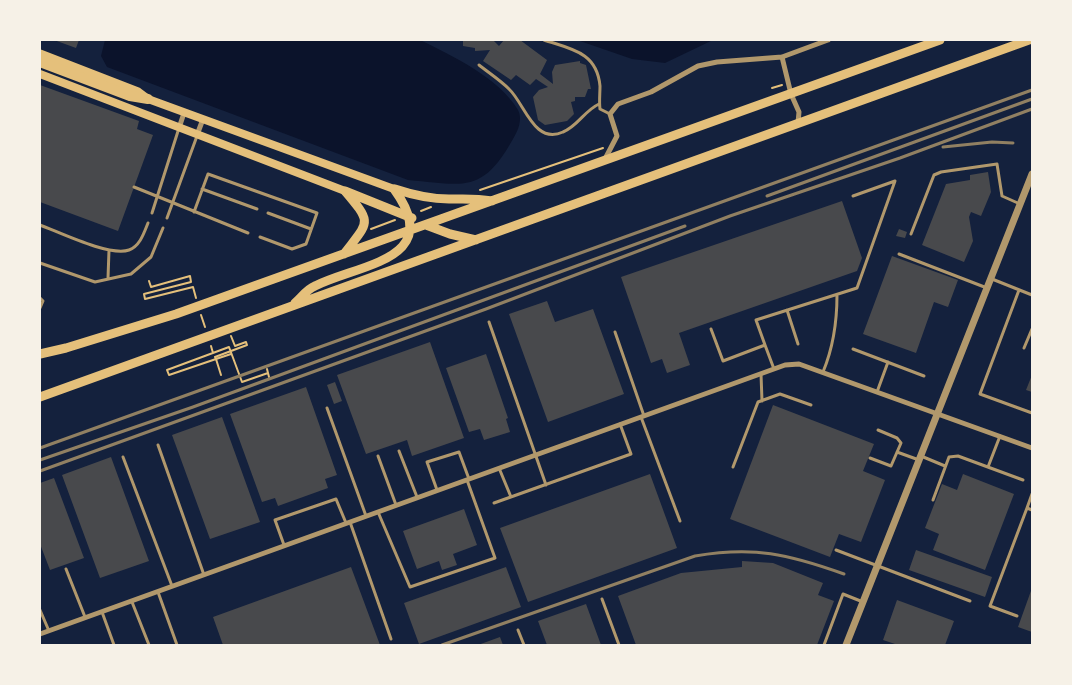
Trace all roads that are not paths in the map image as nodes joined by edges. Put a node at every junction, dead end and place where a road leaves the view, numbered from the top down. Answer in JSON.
{"nodes":[{"id":1,"x":544,"y":40,"type":"edge"},
{"id":2,"x":828,"y":40,"type":"edge"},
{"id":3,"x":940,"y":40,"type":"edge"},
{"id":4,"x":1029,"y":40,"type":"edge"},
{"id":5,"x":40,"y":54,"type":"edge"},
{"id":6,"x":782,"y":57,"type":"junction"},
{"id":7,"x":40,"y":62,"type":"edge"},
{"id":8,"x":479,"y":65,"type":"dead end"},
{"id":9,"x":40,"y":74,"type":"edge"},
{"id":10,"x":791,"y":94,"type":"junction"},
{"id":11,"x":148,"y":99,"type":"junction"},
{"id":12,"x":599,"y":104,"type":"junction"},
{"id":13,"x":612,"y":111,"type":"junction"},
{"id":14,"x":184,"y":112,"type":"junction"},
{"id":15,"x":203,"y":120,"type":"junction"},
{"id":16,"x":798,"y":124,"type":"junction"},
{"id":17,"x":179,"y":128,"type":"junction"},
{"id":18,"x":197,"y":135,"type":"junction"},
{"id":19,"x":604,"y":161,"type":"junction"},
{"id":20,"x":1032,"y":174,"type":"edge"},
{"id":21,"x":134,"y":187,"type":"dead end"},
{"id":22,"x":202,"y":189,"type":"junction"},
{"id":23,"x":394,"y":189,"type":"junction"},
{"id":24,"x":345,"y":191,"type":"junction"},
{"id":25,"x":157,"y":196,"type":"junction"},
{"id":26,"x":854,"y":196,"type":"dead end"},
{"id":27,"x":492,"y":201,"type":"junction"},
{"id":28,"x":172,"y":203,"type":"junction"},
{"id":29,"x":1020,"y":205,"type":"junction"},
{"id":30,"x":257,"y":209,"type":"dead end"},
{"id":31,"x":194,"y":212,"type":"junction"},
{"id":32,"x":152,"y":213,"type":"dead end"},
{"id":33,"x":268,"y":213,"type":"dead end"},
{"id":34,"x":166,"y":218,"type":"dead end"},
{"id":35,"x":411,"y":218,"type":"junction"},
{"id":36,"x":148,"y":222,"type":"dead end"},
{"id":37,"x":40,"y":224,"type":"edge"},
{"id":38,"x":427,"y":226,"type":"junction"},
{"id":39,"x":163,"y":228,"type":"dead end"},
{"id":40,"x":311,"y":229,"type":"junction"},
{"id":41,"x":410,"y":231,"type":"junction"},
{"id":42,"x":248,"y":233,"type":"dead end"},
{"id":43,"x":911,"y":234,"type":"dead end"},
{"id":44,"x":260,"y":237,"type":"dead end"},
{"id":45,"x":476,"y":240,"type":"junction"},
{"id":46,"x":109,"y":250,"type":"junction"},
{"id":47,"x":344,"y":254,"type":"junction"},
{"id":48,"x":898,"y":254,"type":"dead end"},
{"id":49,"x":40,"y":263,"type":"edge"},
{"id":50,"x":108,"y":278,"type":"junction"},
{"id":51,"x":991,"y":279,"type":"junction"},
{"id":52,"x":987,"y":289,"type":"junction"},
{"id":53,"x":1020,"y":290,"type":"junction"},
{"id":54,"x":837,"y":295,"type":"junction"},
{"id":55,"x":1032,"y":295,"type":"edge"},
{"id":56,"x":40,"y":298,"type":"edge"},
{"id":57,"x":291,"y":307,"type":"junction"},
{"id":58,"x":40,"y":308,"type":"edge"},
{"id":59,"x":787,"y":310,"type":"junction"},
{"id":60,"x":489,"y":322,"type":"dead end"},
{"id":61,"x":1032,"y":329,"type":"edge"},
{"id":62,"x":711,"y":330,"type":"dead end"},
{"id":63,"x":615,"y":332,"type":"dead end"},
{"id":64,"x":798,"y":344,"type":"dead end"},
{"id":65,"x":765,"y":345,"type":"junction"},
{"id":66,"x":1024,"y":348,"type":"dead end"},
{"id":67,"x":853,"y":349,"type":"dead end"},
{"id":68,"x":40,"y":354,"type":"edge"},
{"id":69,"x":888,"y":362,"type":"junction"},
{"id":70,"x":774,"y":369,"type":"junction"},
{"id":71,"x":823,"y":372,"type":"junction"},
{"id":72,"x":761,"y":374,"type":"junction"},
{"id":73,"x":924,"y":376,"type":"dead end"},
{"id":74,"x":877,"y":392,"type":"junction"},
{"id":75,"x":40,"y":397,"type":"edge"},
{"id":76,"x":762,"y":401,"type":"junction"},
{"id":77,"x":811,"y":405,"type":"dead end"},
{"id":78,"x":327,"y":408,"type":"dead end"},
{"id":79,"x":938,"y":414,"type":"junction"},
{"id":80,"x":1032,"y":414,"type":"edge"},
{"id":81,"x":642,"y":417,"type":"junction"},
{"id":82,"x":620,"y":424,"type":"junction"},
{"id":83,"x":878,"y":430,"type":"dead end"},
{"id":84,"x":1000,"y":436,"type":"junction"},
{"id":85,"x":158,"y":445,"type":"dead end"},
{"id":86,"x":1032,"y":448,"type":"edge"},
{"id":87,"x":398,"y":451,"type":"dead end"},
{"id":88,"x":897,"y":452,"type":"junction"},
{"id":89,"x":535,"y":455,"type":"junction"},
{"id":90,"x":123,"y":456,"type":"dead end"},
{"id":91,"x":378,"y":456,"type":"dead end"},
{"id":92,"x":870,"y":458,"type":"dead end"},
{"id":93,"x":920,"y":458,"type":"junction"},
{"id":94,"x":945,"y":466,"type":"junction"},
{"id":95,"x":733,"y":467,"type":"dead end"},
{"id":96,"x":988,"y":467,"type":"junction"},
{"id":97,"x":499,"y":468,"type":"junction"},
{"id":98,"x":468,"y":479,"type":"junction"},
{"id":99,"x":1023,"y":480,"type":"dead end"},
{"id":100,"x":546,"y":485,"type":"junction"},
{"id":101,"x":437,"y":490,"type":"junction"},
{"id":102,"x":1032,"y":494,"type":"edge"},
{"id":103,"x":417,"y":497,"type":"junction"},
{"id":104,"x":510,"y":497,"type":"junction"},
{"id":105,"x":932,"y":500,"type":"dead end"},
{"id":106,"x":494,"y":504,"type":"dead end"},
{"id":107,"x":396,"y":505,"type":"junction"},
{"id":108,"x":1027,"y":508,"type":"junction"},
{"id":109,"x":1032,"y":510,"type":"edge"},
{"id":110,"x":378,"y":512,"type":"junction"},
{"id":111,"x":366,"y":516,"type":"junction"},
{"id":112,"x":680,"y":521,"type":"dead end"},
{"id":113,"x":348,"y":522,"type":"junction"},
{"id":114,"x":284,"y":545,"type":"junction"},
{"id":115,"x":836,"y":550,"type":"dead end"},
{"id":116,"x":878,"y":566,"type":"junction"},
{"id":117,"x":66,"y":569,"type":"dead end"},
{"id":118,"x":204,"y":575,"type":"junction"},
{"id":119,"x":172,"y":586,"type":"junction"},
{"id":120,"x":157,"y":591,"type":"junction"},
{"id":121,"x":602,"y":599,"type":"dead end"},
{"id":122,"x":970,"y":600,"type":"dead end"},
{"id":123,"x":131,"y":601,"type":"junction"},
{"id":124,"x":863,"y":602,"type":"junction"},
{"id":125,"x":40,"y":610,"type":"edge"},
{"id":126,"x":101,"y":612,"type":"junction"},
{"id":127,"x":1017,"y":616,"type":"dead end"},
{"id":128,"x":85,"y":617,"type":"junction"},
{"id":129,"x":518,"y":630,"type":"dead end"},
{"id":130,"x":49,"y":631,"type":"junction"},
{"id":131,"x":40,"y":634,"type":"edge"},
{"id":132,"x":391,"y":638,"type":"dead end"},
{"id":133,"x":847,"y":643,"type":"edge"},
{"id":134,"x":114,"y":645,"type":"edge"},
{"id":135,"x":149,"y":645,"type":"edge"},
{"id":136,"x":177,"y":645,"type":"edge"},
{"id":137,"x":524,"y":645,"type":"edge"},
{"id":138,"x":619,"y":645,"type":"edge"},
{"id":139,"x":824,"y":645,"type":"edge"},
{"id":140,"x":855,"y":645,"type":"edge"}],
"edges":[{"from":1,"to":12,"type":"lane"},
{"from":2,"to":6,"type":"street"},
{"from":3,"to":10,"type":"main road"},
{"from":4,"to":16,"type":"main road"},
{"from":5,"to":11,"type":"main road"},
{"from":6,"to":10,"type":"street"},
{"from":6,"to":13,"type":"street"},
{"from":7,"to":11,"type":"highway"},
{"from":8,"to":12,"type":"lane"},
{"from":9,"to":17,"type":"main road"},
{"from":10,"to":16,"type":"street"},
{"from":10,"to":19,"type":"main road"},
{"from":11,"to":14,"type":"main road"},
{"from":12,"to":13,"type":"lane"},
{"from":13,"to":19,"type":"street"},
{"from":14,"to":15,"type":"main road"},
{"from":14,"to":17,"type":"street"},
{"from":15,"to":18,"type":"street"},
{"from":15,"to":23,"type":"main road"},
{"from":16,"to":45,"type":"main road"},
{"from":17,"to":18,"type":"main road"},
{"from":17,"to":25,"type":"lane"},
{"from":18,"to":24,"type":"main road"},
{"from":18,"to":28,"type":"lane"},
{"from":19,"to":27,"type":"main road"},
{"from":20,"to":29,"type":"street"},
{"from":21,"to":25,"type":"lane"},
{"from":22,"to":30,"type":"lane"},
{"from":22,"to":31,"type":"lane"},
{"from":22,"to":40,"type":"lane"},
{"from":23,"to":27,"type":"main road"},
{"from":23,"to":35,"type":"main road"},
{"from":24,"to":35,"type":"main road"},
{"from":24,"to":47,"type":"main road"},
{"from":25,"to":28,"type":"lane"},
{"from":25,"to":32,"type":"lane"},
{"from":26,"to":54,"type":"lane"},
{"from":27,"to":38,"type":"main road"},
{"from":28,"to":31,"type":"lane"},
{"from":28,"to":34,"type":"lane"},
{"from":29,"to":43,"type":"lane"},
{"from":29,"to":51,"type":"street"},
{"from":31,"to":42,"type":"lane"},
{"from":33,"to":40,"type":"lane"},
{"from":35,"to":38,"type":"main road"},
{"from":35,"to":41,"type":"main road"},
{"from":36,"to":46,"type":"lane"},
{"from":37,"to":46,"type":"lane"},
{"from":38,"to":41,"type":"main road"},
{"from":38,"to":45,"type":"main road"},
{"from":39,"to":50,"type":"lane"},
{"from":40,"to":44,"type":"lane"},
{"from":41,"to":47,"type":"main road"},
{"from":41,"to":57,"type":"main road"},
{"from":45,"to":57,"type":"main road"},
{"from":46,"to":50,"type":"lane"},
{"from":47,"to":68,"type":"main road"},
{"from":48,"to":52,"type":"lane"},
{"from":49,"to":50,"type":"lane"},
{"from":51,"to":52,"type":"street"},
{"from":51,"to":53,"type":"lane"},
{"from":52,"to":79,"type":"street"},
{"from":53,"to":55,"type":"lane"},
{"from":53,"to":80,"type":"lane"},
{"from":54,"to":59,"type":"lane"},
{"from":54,"to":71,"type":"lane"},
{"from":56,"to":58,"type":"lane"},
{"from":57,"to":75,"type":"main road"},
{"from":59,"to":64,"type":"lane"},
{"from":59,"to":65,"type":"lane"},
{"from":60,"to":89,"type":"lane"},
{"from":61,"to":66,"type":"lane"},
{"from":62,"to":65,"type":"lane"},
{"from":63,"to":81,"type":"lane"},
{"from":65,"to":70,"type":"lane"},
{"from":67,"to":69,"type":"lane"},
{"from":69,"to":73,"type":"lane"},
{"from":69,"to":74,"type":"lane"},
{"from":70,"to":71,"type":"street"},
{"from":70,"to":72,"type":"street"},
{"from":71,"to":74,"type":"street"},
{"from":72,"to":76,"type":"lane"},
{"from":72,"to":81,"type":"street"},
{"from":74,"to":79,"type":"street"},
{"from":76,"to":77,"type":"lane"},
{"from":76,"to":95,"type":"lane"},
{"from":78,"to":111,"type":"lane"},
{"from":79,"to":84,"type":"street"},
{"from":79,"to":93,"type":"street"},
{"from":81,"to":82,"type":"street"},
{"from":81,"to":112,"type":"lane"},
{"from":82,"to":89,"type":"street"},
{"from":82,"to":100,"type":"lane"},
{"from":83,"to":88,"type":"lane"},
{"from":84,"to":86,"type":"street"},
{"from":84,"to":96,"type":"lane"},
{"from":85,"to":118,"type":"lane"},
{"from":87,"to":103,"type":"lane"},
{"from":88,"to":92,"type":"lane"},
{"from":88,"to":93,"type":"lane"},
{"from":89,"to":97,"type":"street"},
{"from":89,"to":100,"type":"lane"},
{"from":90,"to":119,"type":"lane"},
{"from":91,"to":107,"type":"lane"},
{"from":93,"to":94,"type":"lane"},
{"from":93,"to":116,"type":"street"},
{"from":94,"to":96,"type":"lane"},
{"from":94,"to":105,"type":"lane"},
{"from":96,"to":99,"type":"lane"},
{"from":97,"to":98,"type":"street"},
{"from":97,"to":104,"type":"lane"},
{"from":98,"to":101,"type":"street"},
{"from":98,"to":101,"type":"lane"},
{"from":98,"to":110,"type":"lane"},
{"from":100,"to":104,"type":"lane"},
{"from":101,"to":103,"type":"street"},
{"from":102,"to":108,"type":"lane"},
{"from":103,"to":107,"type":"street"},
{"from":104,"to":106,"type":"lane"},
{"from":107,"to":110,"type":"street"},
{"from":108,"to":109,"type":"lane"},
{"from":108,"to":127,"type":"lane"},
{"from":110,"to":111,"type":"street"},
{"from":111,"to":113,"type":"street"},
{"from":113,"to":114,"type":"street"},
{"from":113,"to":114,"type":"lane"},
{"from":113,"to":132,"type":"lane"},
{"from":114,"to":118,"type":"street"},
{"from":115,"to":116,"type":"lane"},
{"from":116,"to":122,"type":"lane"},
{"from":116,"to":124,"type":"street"},
{"from":117,"to":128,"type":"lane"},
{"from":118,"to":119,"type":"street"},
{"from":119,"to":120,"type":"street"},
{"from":120,"to":123,"type":"street"},
{"from":120,"to":136,"type":"lane"},
{"from":121,"to":138,"type":"lane"},
{"from":123,"to":126,"type":"street"},
{"from":123,"to":135,"type":"lane"},
{"from":124,"to":133,"type":"street"},
{"from":124,"to":139,"type":"lane"},
{"from":125,"to":130,"type":"lane"},
{"from":126,"to":128,"type":"street"},
{"from":126,"to":134,"type":"lane"},
{"from":128,"to":130,"type":"street"},
{"from":129,"to":137,"type":"lane"},
{"from":130,"to":131,"type":"street"},
{"from":133,"to":140,"type":"lane"}]}
